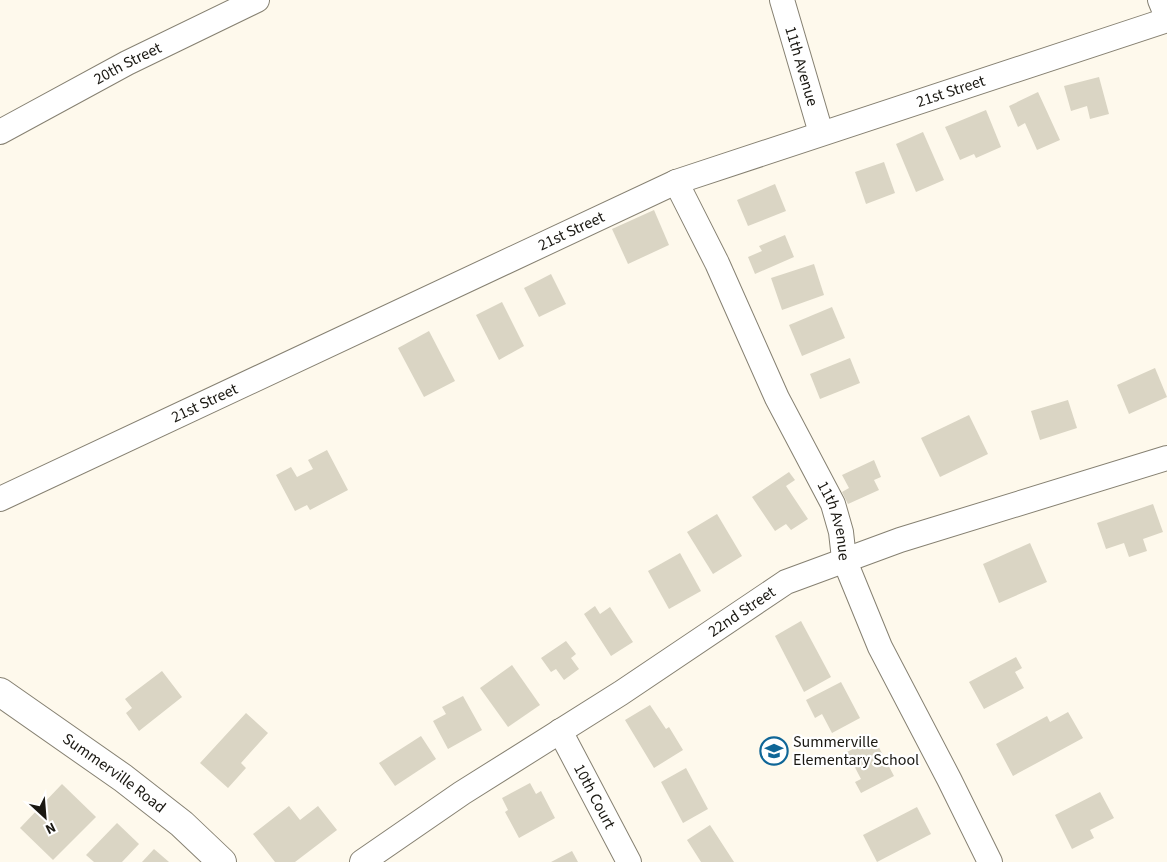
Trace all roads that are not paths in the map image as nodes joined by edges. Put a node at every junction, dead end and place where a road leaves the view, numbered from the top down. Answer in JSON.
{"nodes":[{"id":1,"x":258,"y":0,"type":"edge"},
{"id":2,"x":782,"y":0,"type":"edge"},
{"id":3,"x":1160,"y":0,"type":"edge"},
{"id":4,"x":228,"y":7,"type":"edge"},
{"id":5,"x":1167,"y":18,"type":"edge"},
{"id":6,"x":0,"y":132,"type":"edge"},
{"id":7,"x":820,"y":133,"type":"junction"},
{"id":8,"x":676,"y":182,"type":"junction"},
{"id":9,"x":1167,"y":458,"type":"edge"},
{"id":10,"x":0,"y":499,"type":"edge"},
{"id":11,"x":844,"y":559,"type":"junction"},
{"id":12,"x":0,"y":692,"type":"edge"},
{"id":13,"x":560,"y":731,"type":"junction"},
{"id":14,"x":222,"y":862,"type":"edge"},
{"id":15,"x":362,"y":862,"type":"edge"},
{"id":16,"x":629,"y":862,"type":"edge"},
{"id":17,"x":990,"y":862,"type":"edge"}],
"edges":[{"from":1,"to":4,"type":"street","name":"20th Street"},
{"from":2,"to":7,"type":"street","name":"11th Avenue"},
{"from":3,"to":5,"type":"street"},
{"from":4,"to":6,"type":"street","name":"20th Street"},
{"from":5,"to":7,"type":"street","name":"21st Street"},
{"from":7,"to":8,"type":"street","name":"21st Street"},
{"from":8,"to":10,"type":"street","name":"21st Street"},
{"from":8,"to":11,"type":"street","name":"11th Avenue"},
{"from":9,"to":11,"type":"street","name":"22nd Street"},
{"from":11,"to":13,"type":"street","name":"22nd Street"},
{"from":11,"to":17,"type":"street","name":"11th Avenue"},
{"from":12,"to":14,"type":"main road","name":"Summerville Road"},
{"from":13,"to":15,"type":"street","name":"22nd Street"},
{"from":13,"to":16,"type":"street","name":"10th Court"}]}
